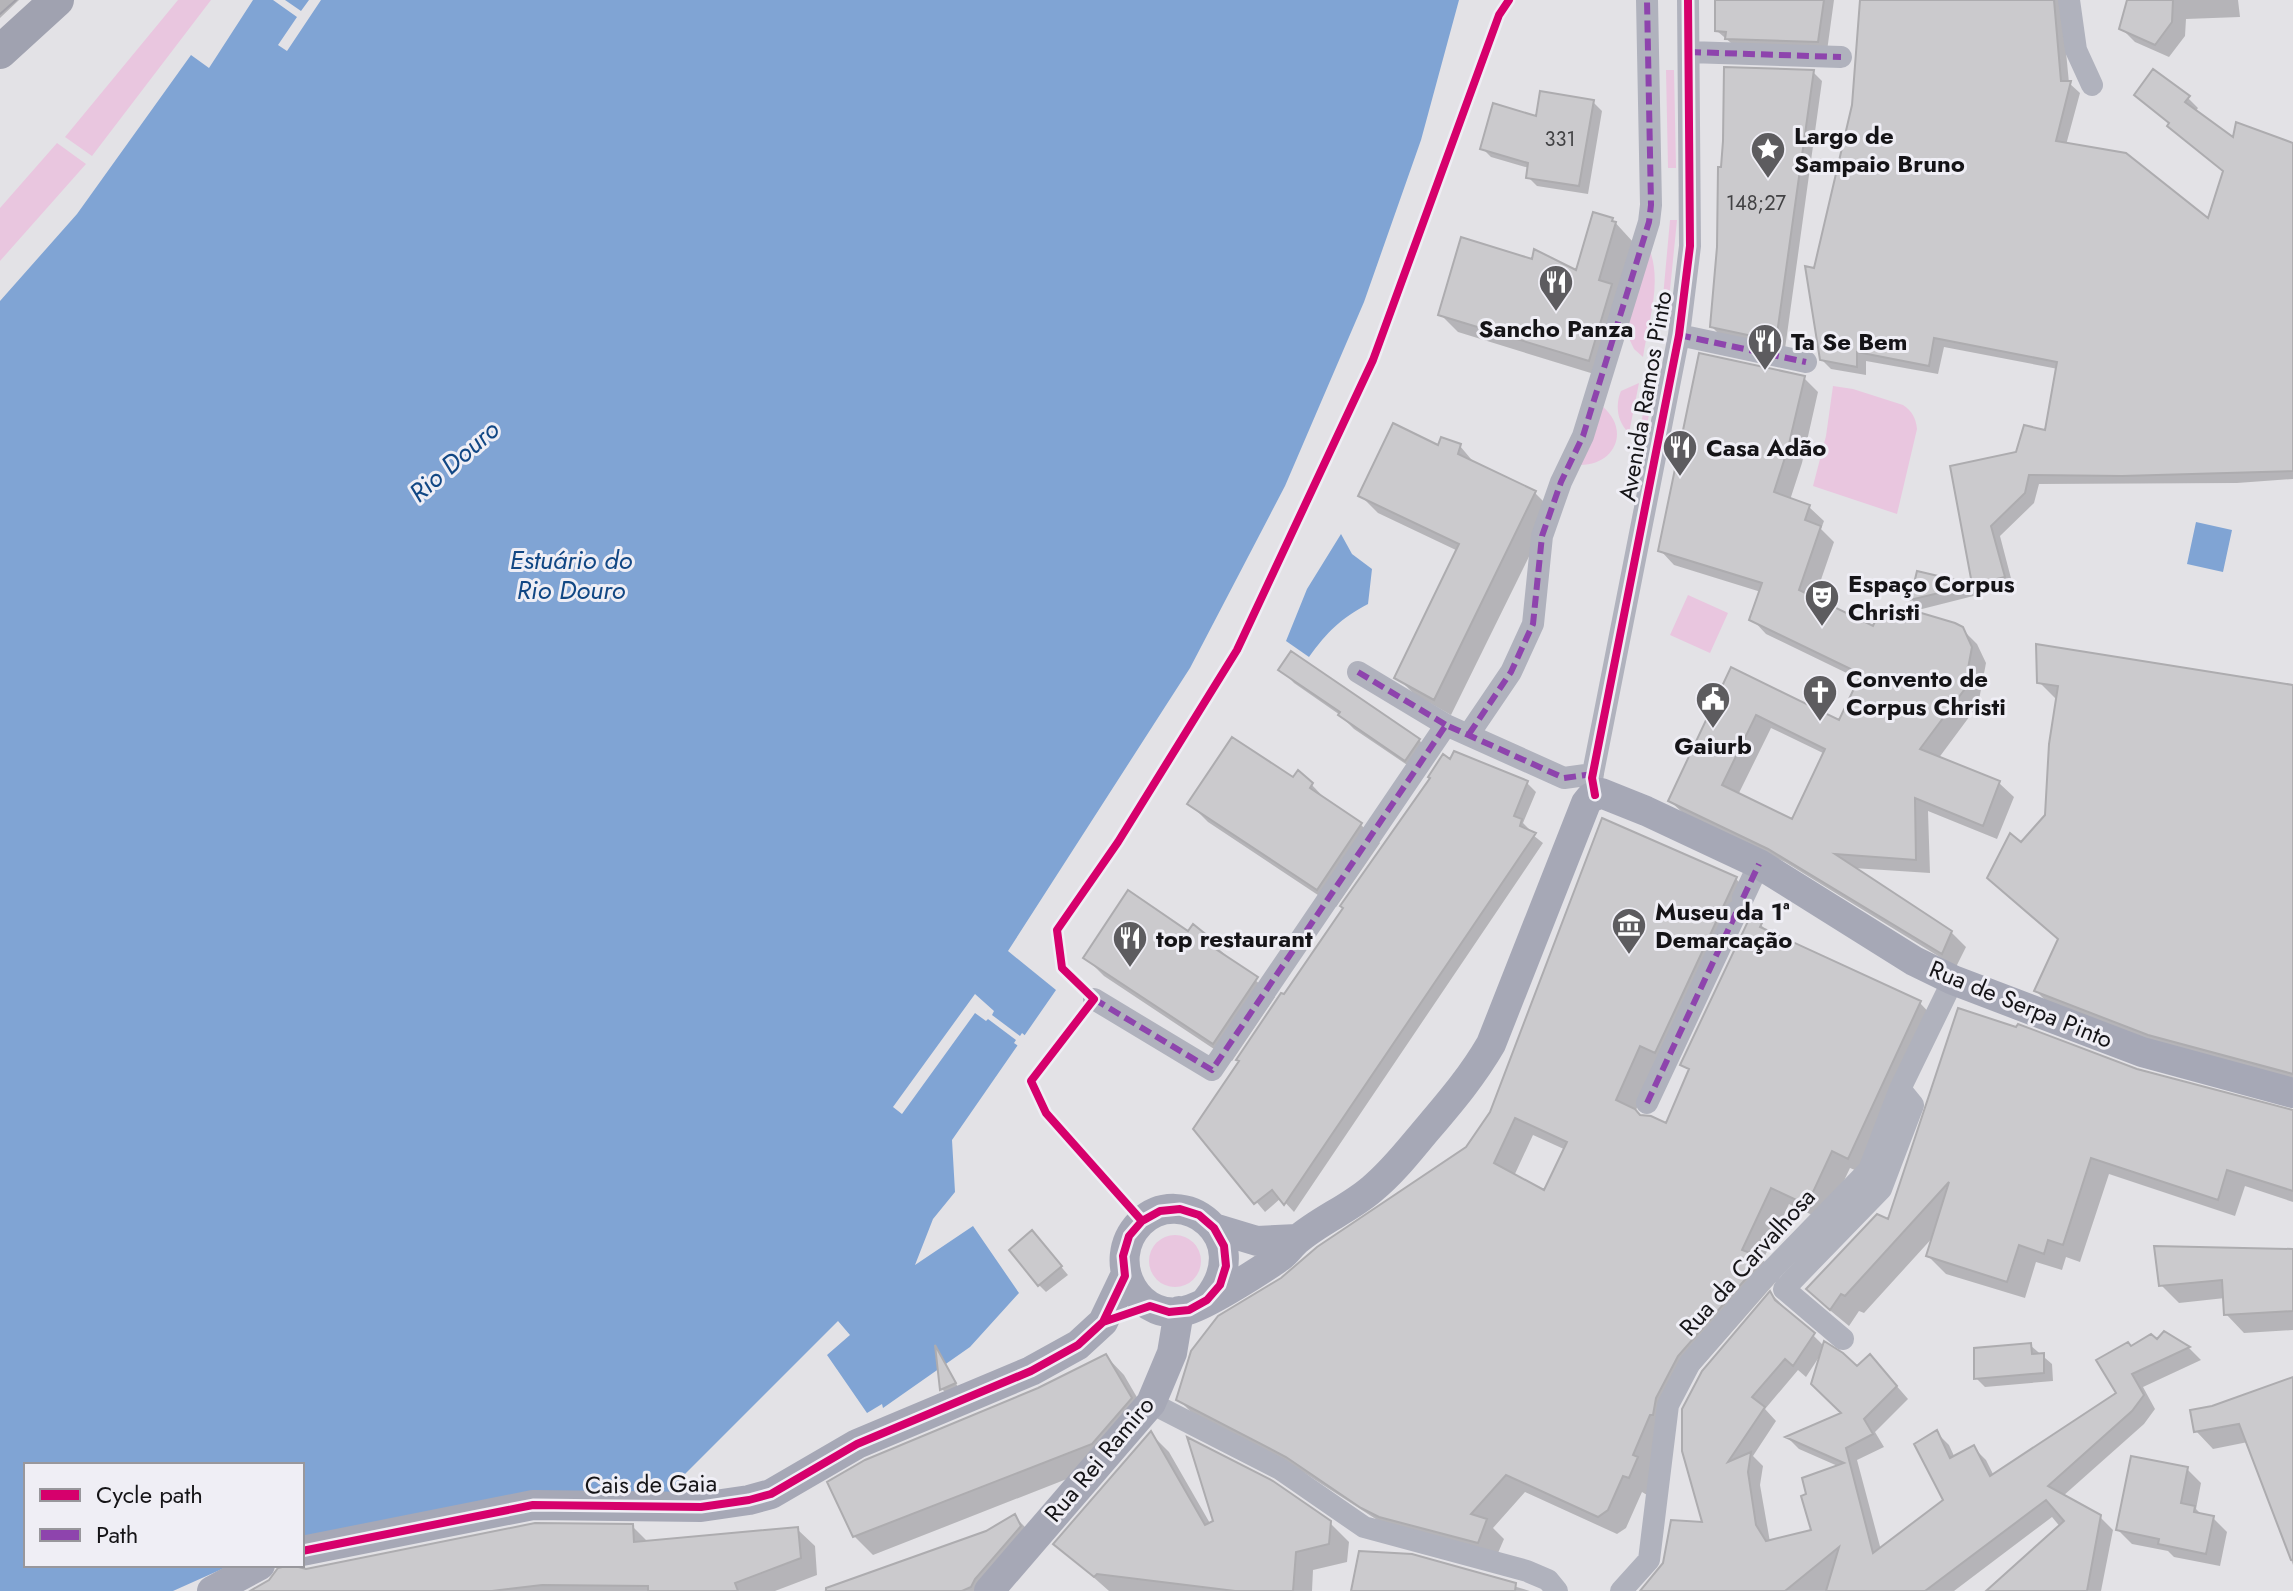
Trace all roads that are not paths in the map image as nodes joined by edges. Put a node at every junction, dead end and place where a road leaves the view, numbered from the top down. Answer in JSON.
{"nodes":[{"id":1,"x":57,"y":0,"type":"edge"},
{"id":2,"x":1647,"y":0,"type":"edge"},
{"id":3,"x":1688,"y":0,"type":"edge"},
{"id":4,"x":2069,"y":0,"type":"edge"},
{"id":5,"x":0,"y":52,"type":"edge"},
{"id":6,"x":1689,"y":52,"type":"junction"},
{"id":7,"x":1841,"y":57,"type":"dead end"},
{"id":8,"x":2092,"y":85,"type":"dead end"},
{"id":9,"x":1679,"y":335,"type":"junction"},
{"id":10,"x":1806,"y":362,"type":"dead end"},
{"id":11,"x":1358,"y":672,"type":"dead end"},
{"id":12,"x":1446,"y":725,"type":"junction"},
{"id":13,"x":1469,"y":734,"type":"junction"},
{"id":14,"x":1594,"y":784,"type":"junction"},
{"id":15,"x":1759,"y":864,"type":"junction"},
{"id":16,"x":1953,"y":980,"type":"junction"},
{"id":17,"x":1094,"y":999,"type":"dead end"},
{"id":18,"x":1900,"y":1089,"type":"junction"},
{"id":19,"x":2293,"y":1093,"type":"edge"},
{"id":20,"x":1647,"y":1103,"type":"dead end"},
{"id":21,"x":1214,"y":1228,"type":"junction"},
{"id":22,"x":1297,"y":1239,"type":"junction"},
{"id":23,"x":1125,"y":1276,"type":"junction"},
{"id":24,"x":1179,"y":1306,"type":"junction"},
{"id":25,"x":1103,"y":1322,"type":"junction"},
{"id":26,"x":1843,"y":1339,"type":"dead end"},
{"id":27,"x":1151,"y":1403,"type":"junction"},
{"id":28,"x":304,"y":1551,"type":"edge"},
{"id":29,"x":256,"y":1567,"type":"edge"},
{"id":30,"x":212,"y":1591,"type":"edge"},
{"id":31,"x":989,"y":1591,"type":"edge"},
{"id":32,"x":1557,"y":1591,"type":"edge"},
{"id":33,"x":1621,"y":1591,"type":"edge"}],
"edges":[{"from":1,"to":5,"type":"main road"},
{"from":2,"to":13,"type":"street"},
{"from":3,"to":6,"type":"street","name":"Avenida Ramos Pinto"},
{"from":4,"to":8,"type":"street"},
{"from":6,"to":7,"type":"street"},
{"from":6,"to":9,"type":"street","name":"Avenida Ramos Pinto"},
{"from":9,"to":10,"type":"street"},
{"from":9,"to":14,"type":"street","name":"Avenida Ramos Pinto"},
{"from":11,"to":12,"type":"street"},
{"from":12,"to":13,"type":"street"},
{"from":12,"to":17,"type":"street"},
{"from":13,"to":14,"type":"street"},
{"from":14,"to":15,"type":"street","name":"Rua de Serpa Pinto"},
{"from":14,"to":22,"type":"street","name":"Avenida Ramos Pinto"},
{"from":15,"to":16,"type":"street","name":"Rua de Serpa Pinto"},
{"from":15,"to":20,"type":"street"},
{"from":16,"to":18,"type":"street","name":"Rua da Carvalhosa"},
{"from":16,"to":19,"type":"street","name":"Rua de Serpa Pinto"},
{"from":18,"to":26,"type":"street"},
{"from":18,"to":33,"type":"street","name":"Rua da Carvalhosa"},
{"from":21,"to":22,"type":"street","name":"Avenida Ramos Pinto"},
{"from":21,"to":23,"type":"street"},
{"from":21,"to":24,"type":"street"},
{"from":22,"to":24,"type":"street","name":"Avenida Ramos Pinto"},
{"from":23,"to":24,"type":"street"},
{"from":23,"to":25,"type":"street","name":"Cais de Gaia"},
{"from":24,"to":25,"type":"street","name":"Cais de Gaia"},
{"from":24,"to":27,"type":"street","name":"Rua Rei Ramiro"},
{"from":25,"to":28,"type":"street","name":"Cais de Gaia"},
{"from":27,"to":31,"type":"street","name":"Rua Rei Ramiro"},
{"from":27,"to":32,"type":"street"},
{"from":29,"to":30,"type":"street"}]}
